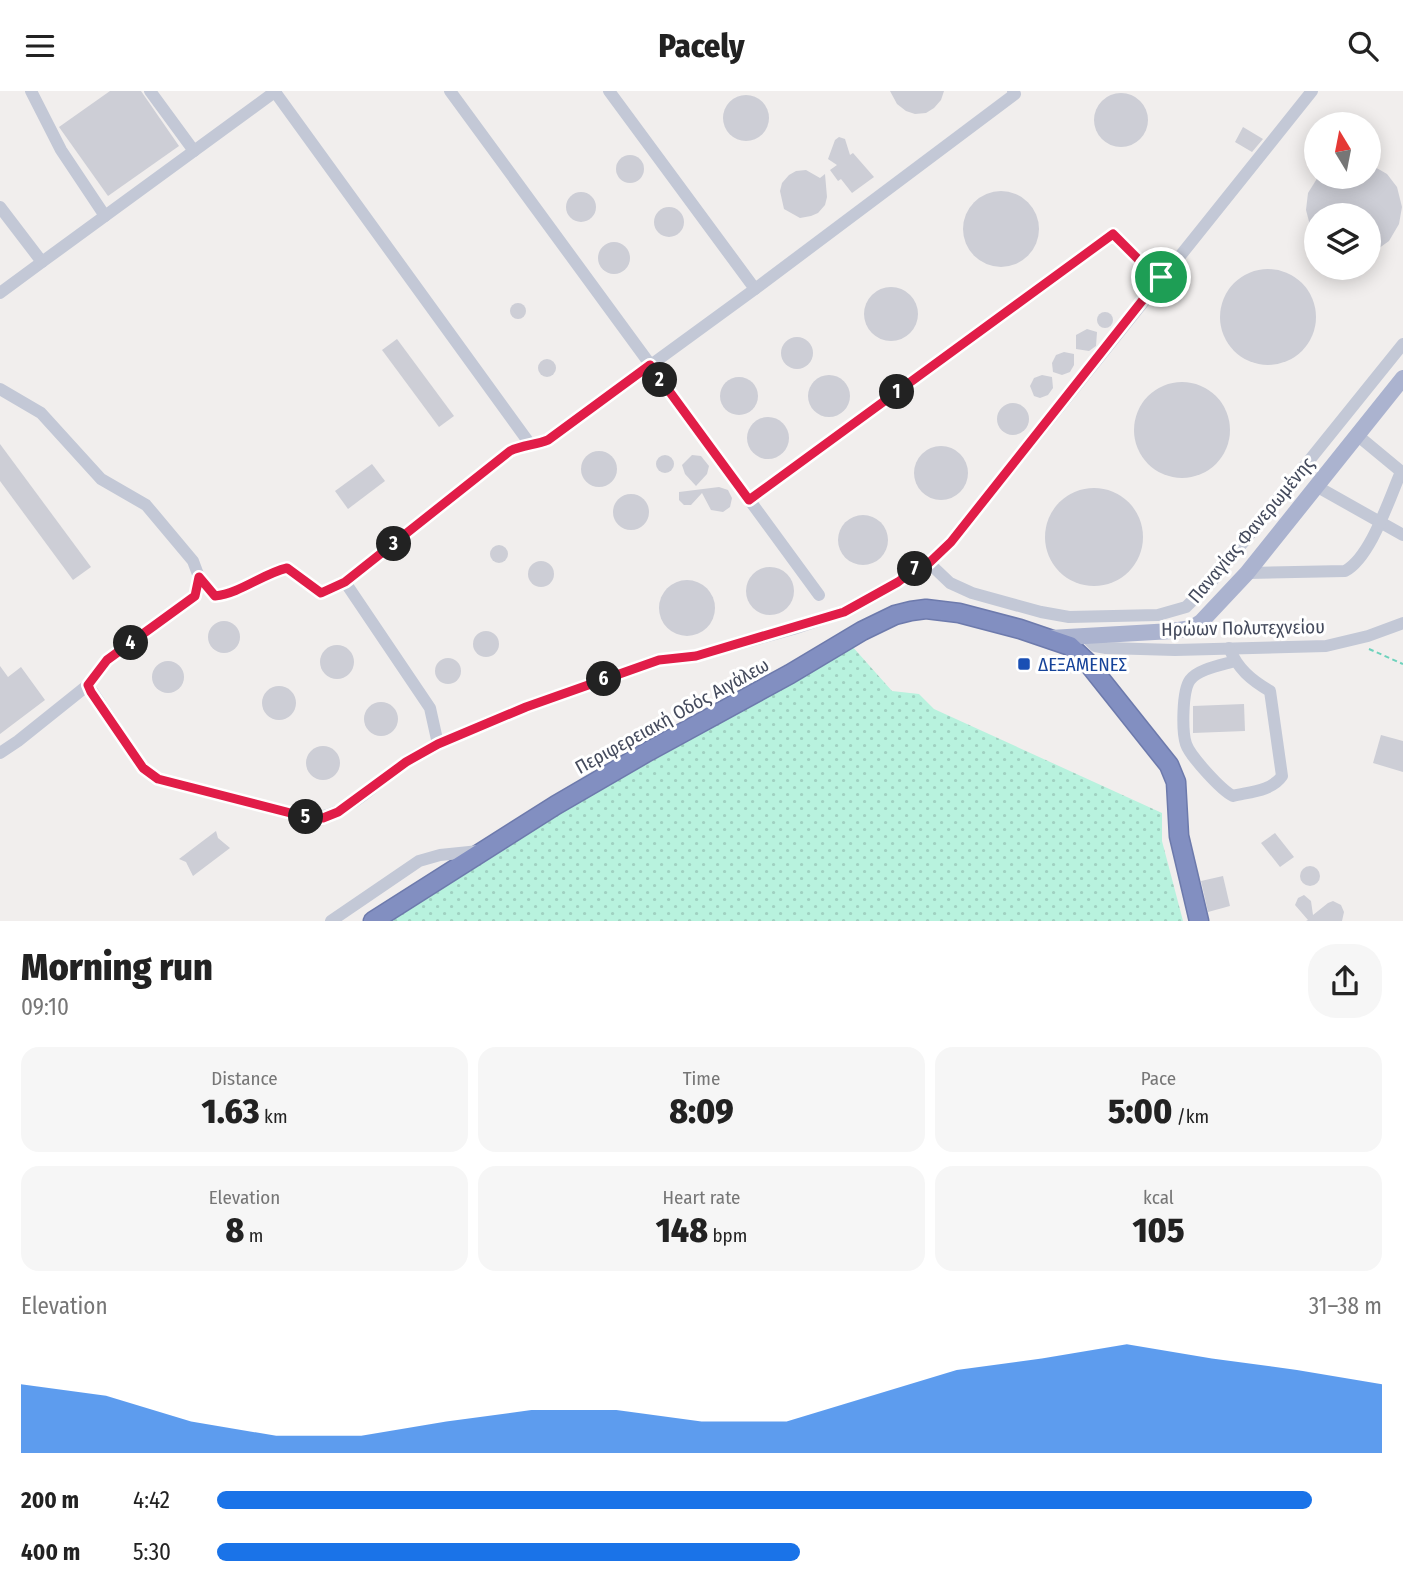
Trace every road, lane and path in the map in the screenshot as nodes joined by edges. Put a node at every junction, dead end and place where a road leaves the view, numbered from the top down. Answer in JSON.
{"nodes":[{"id":1,"x":31,"y":91,"type":"edge"},
{"id":2,"x":150,"y":91,"type":"edge"},
{"id":3,"x":275,"y":91,"type":"edge"},
{"id":4,"x":450,"y":91,"type":"edge"},
{"id":5,"x":609,"y":91,"type":"edge"},
{"id":6,"x":1013,"y":91,"type":"edge"},
{"id":7,"x":1312,"y":91,"type":"edge"},
{"id":8,"x":194,"y":151,"type":"junction"},
{"id":9,"x":0,"y":207,"type":"edge"},
{"id":10,"x":105,"y":216,"type":"junction"},
{"id":11,"x":42,"y":263,"type":"junction"},
{"id":12,"x":1161,"y":277,"type":"junction"},
{"id":13,"x":755,"y":289,"type":"junction"},
{"id":14,"x":0,"y":293,"type":"edge"},
{"id":15,"x":1403,"y":344,"type":"edge"},
{"id":16,"x":650,"y":365,"type":"junction"},
{"id":17,"x":1403,"y":378,"type":"edge"},
{"id":18,"x":0,"y":389,"type":"edge"},
{"id":19,"x":1357,"y":435,"type":"junction"},
{"id":20,"x":530,"y":444,"type":"junction"},
{"id":21,"x":1402,"y":473,"type":"edge"},
{"id":22,"x":1316,"y":486,"type":"junction"},
{"id":23,"x":749,"y":500,"type":"junction"},
{"id":24,"x":1380,"y":520,"type":"junction"},
{"id":25,"x":1403,"y":535,"type":"edge"},
{"id":26,"x":929,"y":563,"type":"junction"},
{"id":27,"x":1247,"y":573,"type":"junction"},
{"id":28,"x":199,"y":577,"type":"junction"},
{"id":29,"x":345,"y":582,"type":"junction"},
{"id":30,"x":819,"y":594,"type":"dead end"},
{"id":31,"x":1403,"y":622,"type":"edge"},
{"id":32,"x":1086,"y":637,"type":"junction"},
{"id":33,"x":1049,"y":638,"type":"junction"},
{"id":34,"x":1353,"y":641,"type":"junction"},
{"id":35,"x":1229,"y":648,"type":"junction"},
{"id":36,"x":1234,"y":661,"type":"junction"},
{"id":37,"x":1403,"y":664,"type":"edge"},
{"id":38,"x":88,"y":685,"type":"junction"},
{"id":39,"x":438,"y":744,"type":"junction"},
{"id":40,"x":0,"y":753,"type":"edge"},
{"id":41,"x":484,"y":851,"type":"junction"},
{"id":42,"x":331,"y":921,"type":"edge"},
{"id":43,"x":373,"y":921,"type":"edge"},
{"id":44,"x":1199,"y":921,"type":"edge"}],
"edges":[{"from":1,"to":10,"type":"street"},
{"from":2,"to":8,"type":"street"},
{"from":3,"to":8,"type":"street"},
{"from":3,"to":20,"type":"street"},
{"from":4,"to":16,"type":"street"},
{"from":5,"to":13,"type":"street"},
{"from":6,"to":13,"type":"street"},
{"from":7,"to":12,"type":"street"},
{"from":8,"to":10,"type":"street"},
{"from":9,"to":11,"type":"street"},
{"from":10,"to":11,"type":"street"},
{"from":11,"to":14,"type":"street"},
{"from":12,"to":23,"type":"street"},
{"from":12,"to":26,"type":"street"},
{"from":13,"to":16,"type":"street"},
{"from":15,"to":26,"type":"street"},
{"from":16,"to":20,"type":"street"},
{"from":16,"to":23,"type":"street"},
{"from":17,"to":19,"type":"main road","name":"Παναγίας Φανερωμένης"},
{"from":18,"to":28,"type":"street"},
{"from":19,"to":21,"type":"street"},
{"from":19,"to":22,"type":"main road","name":"Παναγίας Φανερωμένης"},
{"from":20,"to":29,"type":"street"},
{"from":21,"to":24,"type":"street"},
{"from":22,"to":24,"type":"street"},
{"from":22,"to":27,"type":"main road","name":"Παναγίας Φανερωμένης"},
{"from":23,"to":30,"type":"street"},
{"from":24,"to":25,"type":"street"},
{"from":24,"to":27,"type":"street"},
{"from":26,"to":39,"type":"street"},
{"from":27,"to":32,"type":"main road","name":"Παναγίας Φανερωμένης"},
{"from":28,"to":29,"type":"street"},
{"from":28,"to":38,"type":"street"},
{"from":29,"to":39,"type":"street"},
{"from":31,"to":34,"type":"street","name":"Ηρώων Πολυτεχνείου"},
{"from":32,"to":33,"type":"main road","name":"Παναγίας Φανερωμένης"},
{"from":32,"to":35,"type":"street","name":"Ηρώων Πολυτεχνείου"},
{"from":33,"to":41,"type":"highway","name":"Περιφερειακή Οδός Αιγάλεω"},
{"from":33,"to":44,"type":"highway","name":"Περιφερειακή Οδός Αιγάλεω"},
{"from":34,"to":35,"type":"street","name":"Ηρώων Πολυτεχνείου"},
{"from":34,"to":37,"type":"path"},
{"from":35,"to":36,"type":"street"},
{"from":36,"to":36,"type":"street"},
{"from":38,"to":39,"type":"street"},
{"from":38,"to":40,"type":"street"},
{"from":41,"to":42,"type":"street"},
{"from":41,"to":43,"type":"highway","name":"Περιφερειακή Οδός Αιγάλεω"}]}
